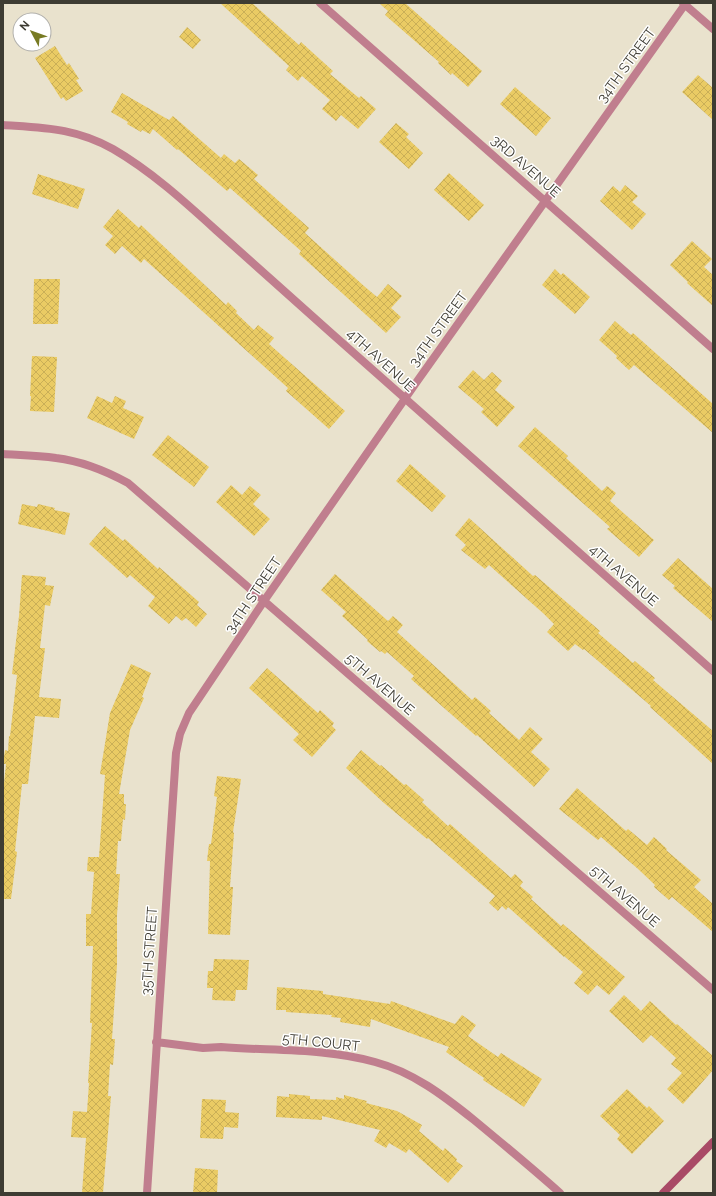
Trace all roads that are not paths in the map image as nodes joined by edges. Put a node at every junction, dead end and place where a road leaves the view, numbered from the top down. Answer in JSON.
{"nodes":[{"id":1,"x":320,"y":3,"type":"edge"},
{"id":2,"x":685,"y":4,"type":"edge"},
{"id":3,"x":713,"y":29,"type":"edge"},
{"id":4,"x":3,"y":125,"type":"edge"},
{"id":5,"x":545,"y":200,"type":"junction"},
{"id":6,"x":713,"y":349,"type":"edge"},
{"id":7,"x":405,"y":399,"type":"junction"},
{"id":8,"x":3,"y":454,"type":"edge"},
{"id":9,"x":264,"y":601,"type":"junction"},
{"id":10,"x":713,"y":671,"type":"edge"},
{"id":11,"x":189,"y":713,"type":"joint"},
{"id":12,"x":713,"y":990,"type":"edge"},
{"id":13,"x":156,"y":1042,"type":"junction"},
{"id":14,"x":713,"y":1142,"type":"edge"},
{"id":15,"x":147,"y":1193,"type":"edge"},
{"id":16,"x":560,"y":1193,"type":"edge"},
{"id":17,"x":663,"y":1193,"type":"edge"}],
"edges":[{"from":1,"to":5,"type":"street","name":"3RD AVENUE"},
{"from":2,"to":3,"type":"street"},
{"from":2,"to":5,"type":"street","name":"34TH STREET"},
{"from":4,"to":7,"type":"street","name":"4TH AVENUE"},
{"from":5,"to":6,"type":"street","name":"3RD AVENUE"},
{"from":5,"to":7,"type":"street","name":"34TH STREET"},
{"from":7,"to":9,"type":"street","name":"34TH STREET"},
{"from":7,"to":10,"type":"street","name":"4TH AVENUE"},
{"from":8,"to":9,"type":"street","name":"5TH AVENUE"},
{"from":9,"to":11,"type":"street","name":"34TH STREET"},
{"from":9,"to":12,"type":"street","name":"5TH AVENUE"},
{"from":11,"to":13,"type":"street","name":"35TH STREET"},
{"from":13,"to":15,"type":"street","name":"35TH STREET"},
{"from":13,"to":16,"type":"street","name":"5TH COURT"},
{"from":14,"to":17,"type":"street"}]}
